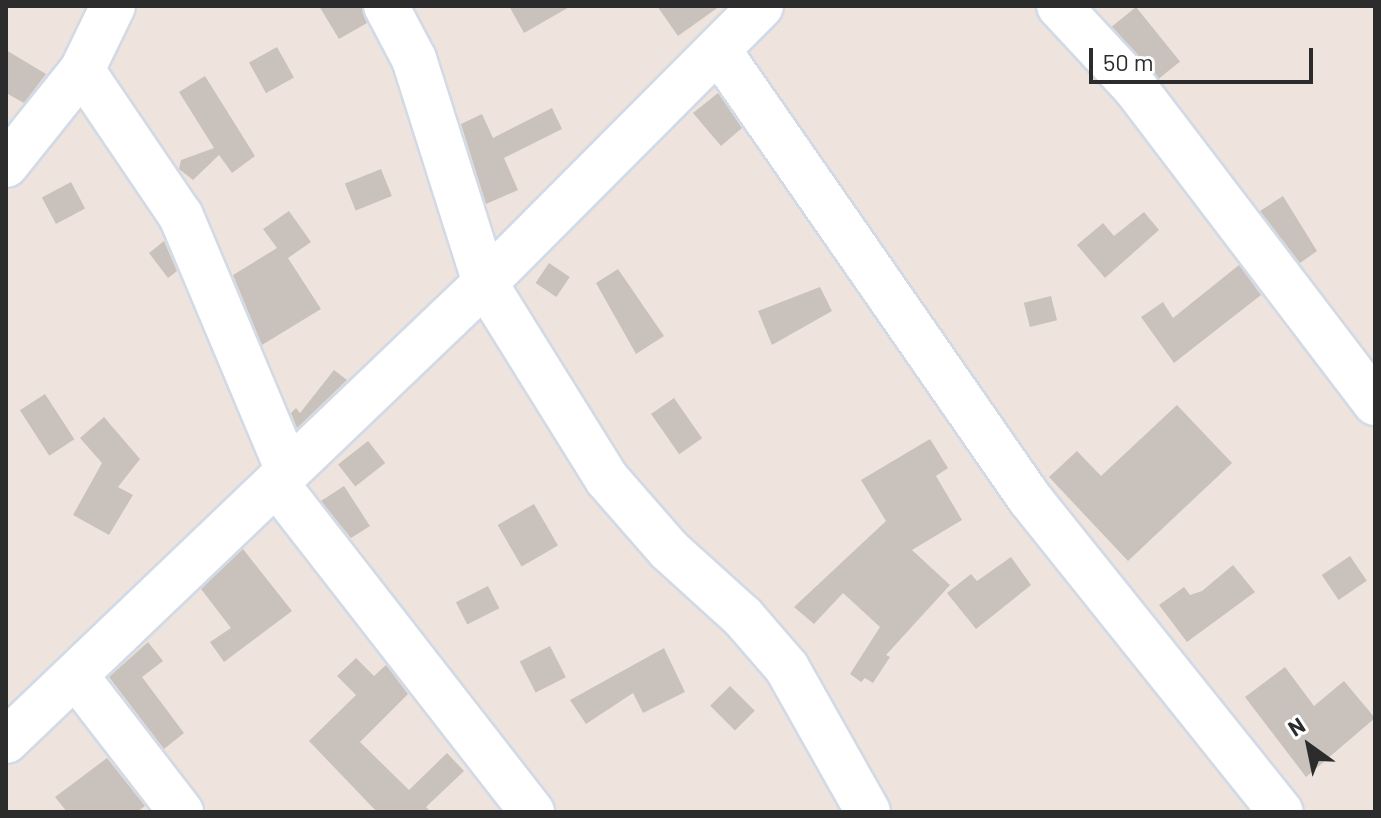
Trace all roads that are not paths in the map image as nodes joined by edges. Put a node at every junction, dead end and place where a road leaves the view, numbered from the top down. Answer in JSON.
{"nodes":[{"id":1,"x":113,"y":6,"type":"edge"},
{"id":2,"x":386,"y":6,"type":"edge"},
{"id":3,"x":761,"y":6,"type":"edge"},
{"id":4,"x":1059,"y":6,"type":"edge"},
{"id":5,"x":719,"y":51,"type":"junction"},
{"id":6,"x":82,"y":70,"type":"junction"},
{"id":7,"x":6,"y":165,"type":"edge"},
{"id":8,"x":485,"y":283,"type":"junction"},
{"id":9,"x":1375,"y":403,"type":"edge"},
{"id":10,"x":282,"y":476,"type":"junction"},
{"id":11,"x":76,"y":676,"type":"junction"},
{"id":12,"x":6,"y":741,"type":"edge"},
{"id":13,"x":181,"y":812,"type":"edge"},
{"id":14,"x":532,"y":812,"type":"edge"},
{"id":15,"x":868,"y":812,"type":"edge"},
{"id":16,"x":1281,"y":812,"type":"edge"}],
"edges":[{"from":1,"to":6,"type":"street"},
{"from":2,"to":8,"type":"street"},
{"from":3,"to":5,"type":"street"},
{"from":4,"to":9,"type":"street"},
{"from":5,"to":8,"type":"street"},
{"from":5,"to":16,"type":"street"},
{"from":6,"to":7,"type":"street"},
{"from":6,"to":10,"type":"street"},
{"from":8,"to":10,"type":"street"},
{"from":8,"to":15,"type":"street"},
{"from":10,"to":11,"type":"street"},
{"from":10,"to":14,"type":"street"},
{"from":11,"to":12,"type":"street"},
{"from":11,"to":13,"type":"street"}]}
